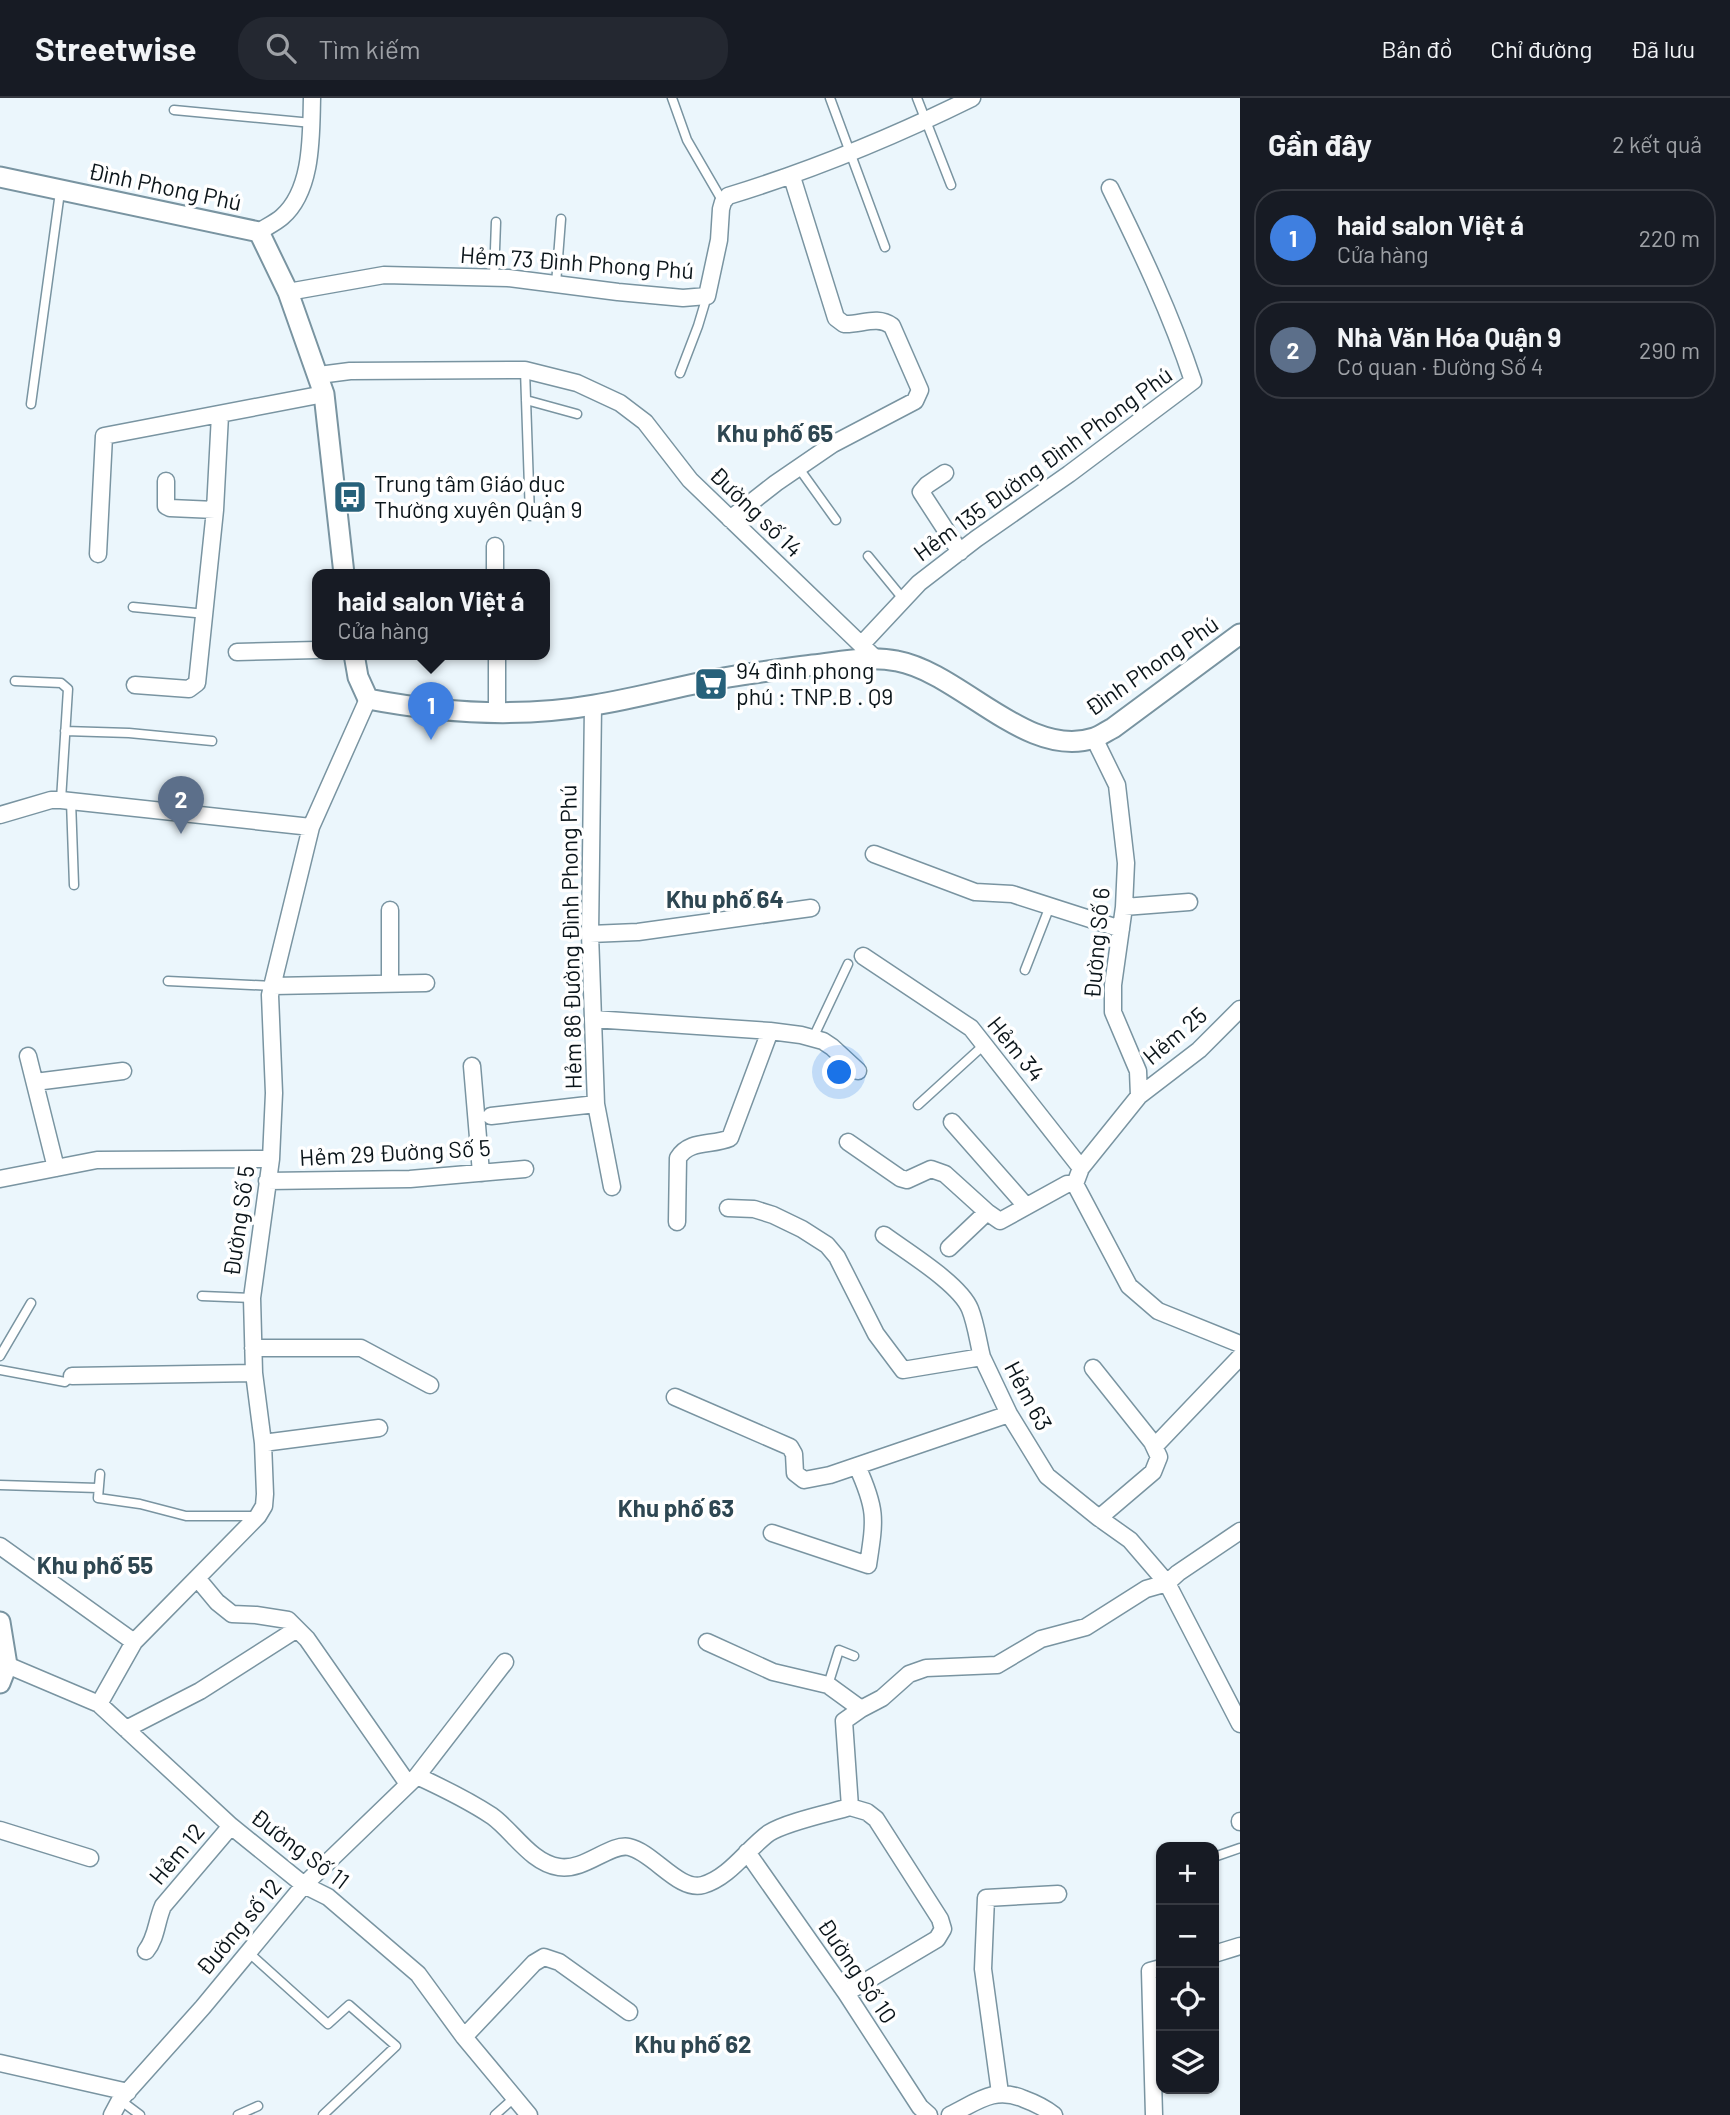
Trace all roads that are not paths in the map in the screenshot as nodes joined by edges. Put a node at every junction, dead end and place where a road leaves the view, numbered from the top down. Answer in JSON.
{"nodes":[{"id":1,"x":312,"y":98,"type":"edge"},
{"id":2,"x":673,"y":98,"type":"edge"},
{"id":3,"x":830,"y":98,"type":"edge"},
{"id":4,"x":917,"y":98,"type":"edge"},
{"id":5,"x":972,"y":98,"type":"edge"},
{"id":6,"x":174,"y":110,"type":"dead end"},
{"id":7,"x":927,"y":120,"type":"junction"},
{"id":8,"x":312,"y":123,"type":"junction"},
{"id":9,"x":849,"y":155,"type":"junction"},
{"id":10,"x":0,"y":177,"type":"edge"},
{"id":11,"x":792,"y":177,"type":"junction"},
{"id":12,"x":951,"y":185,"type":"dead end"},
{"id":13,"x":1110,"y":188,"type":"dead end"},
{"id":14,"x":60,"y":190,"type":"junction"},
{"id":15,"x":723,"y":202,"type":"junction"},
{"id":16,"x":561,"y":219,"type":"dead end"},
{"id":17,"x":496,"y":222,"type":"dead end"},
{"id":18,"x":259,"y":232,"type":"junction"},
{"id":19,"x":885,"y":247,"type":"dead end"},
{"id":20,"x":494,"y":277,"type":"junction"},
{"id":21,"x":556,"y":284,"type":"junction"},
{"id":22,"x":288,"y":292,"type":"junction"},
{"id":23,"x":707,"y":296,"type":"junction"},
{"id":24,"x":525,"y":370,"type":"junction"},
{"id":25,"x":680,"y":373,"type":"dead end"},
{"id":26,"x":321,"y":384,"type":"junction"},
{"id":27,"x":526,"y":400,"type":"junction"},
{"id":28,"x":31,"y":404,"type":"dead end"},
{"id":29,"x":577,"y":414,"type":"dead end"},
{"id":30,"x":220,"y":415,"type":"junction"},
{"id":31,"x":799,"y":467,"type":"junction"},
{"id":32,"x":945,"y":473,"type":"dead end"},
{"id":33,"x":166,"y":481,"type":"dead end"},
{"id":34,"x":215,"y":510,"type":"junction"},
{"id":35,"x":530,"y":516,"type":"dead end"},
{"id":36,"x":730,"y":519,"type":"junction"},
{"id":37,"x":836,"y":520,"type":"dead end"},
{"id":38,"x":495,"y":545,"type":"dead end"},
{"id":39,"x":960,"y":552,"type":"junction"},
{"id":40,"x":98,"y":554,"type":"dead end"},
{"id":41,"x":868,"y":556,"type":"dead end"},
{"id":42,"x":343,"y":569,"type":"edge"},
{"id":43,"x":495,"y":569,"type":"edge"},
{"id":44,"x":904,"y":600,"type":"junction"},
{"id":45,"x":133,"y":607,"type":"dead end"},
{"id":46,"x":206,"y":614,"type":"junction"},
{"id":47,"x":1240,"y":634,"type":"edge"},
{"id":48,"x":861,"y":645,"type":"junction"},
{"id":49,"x":312,"y":650,"type":"edge"},
{"id":50,"x":237,"y":652,"type":"dead end"},
{"id":51,"x":876,"y":659,"type":"junction"},
{"id":52,"x":355,"y":660,"type":"edge"},
{"id":53,"x":496,"y":660,"type":"edge"},
{"id":54,"x":15,"y":681,"type":"dead end"},
{"id":55,"x":135,"y":685,"type":"dead end"},
{"id":56,"x":368,"y":699,"type":"junction"},
{"id":57,"x":593,"y":706,"type":"junction"},
{"id":58,"x":497,"y":711,"type":"junction"},
{"id":59,"x":65,"y":731,"type":"junction"},
{"id":60,"x":1094,"y":738,"type":"junction"},
{"id":61,"x":212,"y":741,"type":"dead end"},
{"id":62,"x":66,"y":800,"type":"junction"},
{"id":63,"x":0,"y":816,"type":"edge"},
{"id":64,"x":311,"y":827,"type":"junction"},
{"id":65,"x":874,"y":854,"type":"dead end"},
{"id":66,"x":74,"y":886,"type":"dead end"},
{"id":67,"x":1189,"y":902,"type":"dead end"},
{"id":68,"x":1050,"y":906,"type":"junction"},
{"id":69,"x":1124,"y":907,"type":"junction"},
{"id":70,"x":811,"y":908,"type":"dead end"},
{"id":71,"x":390,"y":910,"type":"dead end"},
{"id":72,"x":1121,"y":929,"type":"junction"},
{"id":73,"x":590,"y":934,"type":"junction"},
{"id":74,"x":855,"y":960,"type":"joint"},
{"id":75,"x":1025,"y":970,"type":"dead end"},
{"id":76,"x":168,"y":981,"type":"dead end"},
{"id":77,"x":390,"y":983,"type":"junction"},
{"id":78,"x":426,"y":983,"type":"dead end"},
{"id":79,"x":272,"y":986,"type":"junction"},
{"id":80,"x":1238,"y":1014,"type":"edge"},
{"id":81,"x":593,"y":1019,"type":"junction"},
{"id":82,"x":770,"y":1031,"type":"junction"},
{"id":83,"x":813,"y":1038,"type":"junction"},
{"id":84,"x":985,"y":1044,"type":"junction"},
{"id":85,"x":28,"y":1056,"type":"dead end"},
{"id":86,"x":472,"y":1066,"type":"dead end"},
{"id":87,"x":858,"y":1071,"type":"dead end"},
{"id":88,"x":122,"y":1072,"type":"dead end"},
{"id":89,"x":34,"y":1082,"type":"junction"},
{"id":90,"x":1139,"y":1096,"type":"junction"},
{"id":91,"x":596,"y":1104,"type":"junction"},
{"id":92,"x":918,"y":1105,"type":"dead end"},
{"id":93,"x":491,"y":1116,"type":"dead end"},
{"id":94,"x":952,"y":1122,"type":"dead end"},
{"id":95,"x":848,"y":1142,"type":"dead end"},
{"id":96,"x":271,"y":1159,"type":"junction"},
{"id":97,"x":56,"y":1168,"type":"junction"},
{"id":98,"x":1081,"y":1168,"type":"junction"},
{"id":99,"x":525,"y":1169,"type":"dead end"},
{"id":100,"x":481,"y":1172,"type":"junction"},
{"id":101,"x":0,"y":1179,"type":"edge"},
{"id":102,"x":267,"y":1181,"type":"junction"},
{"id":103,"x":1075,"y":1184,"type":"junction"},
{"id":104,"x":612,"y":1187,"type":"dead end"},
{"id":105,"x":1026,"y":1206,"type":"junction"},
{"id":106,"x":728,"y":1208,"type":"dead end"},
{"id":107,"x":987,"y":1212,"type":"junction"},
{"id":108,"x":677,"y":1222,"type":"dead end"},
{"id":109,"x":884,"y":1235,"type":"dead end"},
{"id":110,"x":949,"y":1248,"type":"dead end"},
{"id":111,"x":202,"y":1296,"type":"dead end"},
{"id":112,"x":252,"y":1298,"type":"junction"},
{"id":113,"x":31,"y":1303,"type":"dead end"},
{"id":114,"x":1240,"y":1344,"type":"edge"},
{"id":115,"x":253,"y":1348,"type":"junction"},
{"id":116,"x":0,"y":1356,"type":"edge"},
{"id":117,"x":982,"y":1357,"type":"junction"},
{"id":118,"x":1240,"y":1357,"type":"edge"},
{"id":119,"x":1093,"y":1368,"type":"dead end"},
{"id":120,"x":0,"y":1370,"type":"edge"},
{"id":121,"x":254,"y":1373,"type":"junction"},
{"id":122,"x":72,"y":1376,"type":"joint"},
{"id":123,"x":430,"y":1385,"type":"dead end"},
{"id":124,"x":675,"y":1397,"type":"dead end"},
{"id":125,"x":1009,"y":1414,"type":"junction"},
{"id":126,"x":379,"y":1428,"type":"dead end"},
{"id":127,"x":263,"y":1443,"type":"junction"},
{"id":128,"x":1155,"y":1446,"type":"junction"},
{"id":129,"x":857,"y":1466,"type":"junction"},
{"id":130,"x":100,"y":1474,"type":"dead end"},
{"id":131,"x":0,"y":1485,"type":"edge"},
{"id":132,"x":98,"y":1488,"type":"junction"},
{"id":133,"x":258,"y":1516,"type":"junction"},
{"id":134,"x":1099,"y":1518,"type":"junction"},
{"id":135,"x":1240,"y":1531,"type":"edge"},
{"id":136,"x":772,"y":1533,"type":"dead end"},
{"id":137,"x":0,"y":1546,"type":"edge"},
{"id":138,"x":197,"y":1578,"type":"junction"},
{"id":139,"x":1167,"y":1583,"type":"junction"},
{"id":140,"x":0,"y":1622,"type":"edge"},
{"id":141,"x":297,"y":1629,"type":"junction"},
{"id":142,"x":134,"y":1642,"type":"junction"},
{"id":143,"x":707,"y":1642,"type":"dead end"},
{"id":144,"x":854,"y":1656,"type":"dead end"},
{"id":145,"x":505,"y":1662,"type":"dead end"},
{"id":146,"x":3,"y":1674,"type":"edge"},
{"id":147,"x":828,"y":1685,"type":"junction"},
{"id":148,"x":99,"y":1704,"type":"junction"},
{"id":149,"x":861,"y":1709,"type":"junction"},
{"id":150,"x":1240,"y":1724,"type":"edge"},
{"id":151,"x":126,"y":1729,"type":"junction"},
{"id":152,"x":412,"y":1780,"type":"junction"},
{"id":153,"x":850,"y":1807,"type":"junction"},
{"id":154,"x":231,"y":1826,"type":"junction"},
{"id":155,"x":0,"y":1830,"type":"edge"},
{"id":156,"x":1240,"y":1848,"type":"edge"},
{"id":157,"x":747,"y":1852,"type":"junction"},
{"id":158,"x":1219,"y":1855,"type":"edge"},
{"id":159,"x":90,"y":1858,"type":"dead end"},
{"id":160,"x":303,"y":1885,"type":"junction"},
{"id":161,"x":1058,"y":1894,"type":"dead end"},
{"id":162,"x":1240,"y":1946,"type":"edge"},
{"id":163,"x":146,"y":1951,"type":"dead end"},
{"id":164,"x":248,"y":1952,"type":"junction"},
{"id":165,"x":1219,"y":1952,"type":"edge"},
{"id":166,"x":1156,"y":1969,"type":"edge"},
{"id":167,"x":846,"y":1993,"type":"junction"},
{"id":168,"x":629,"y":2012,"type":"dead end"},
{"id":169,"x":464,"y":2037,"type":"junction"},
{"id":170,"x":0,"y":2063,"type":"edge"},
{"id":171,"x":1000,"y":2093,"type":"junction"},
{"id":172,"x":124,"y":2096,"type":"junction"},
{"id":173,"x":514,"y":2098,"type":"junction"},
{"id":174,"x":258,"y":2106,"type":"dead end"},
{"id":175,"x":112,"y":2115,"type":"edge"},
{"id":176,"x":140,"y":2115,"type":"edge"},
{"id":177,"x":238,"y":2115,"type":"edge"},
{"id":178,"x":323,"y":2115,"type":"edge"},
{"id":179,"x":495,"y":2115,"type":"edge"},
{"id":180,"x":529,"y":2115,"type":"edge"},
{"id":181,"x":929,"y":2115,"type":"edge"},
{"id":182,"x":950,"y":2115,"type":"edge"},
{"id":183,"x":1054,"y":2115,"type":"edge"},
{"id":184,"x":1154,"y":2115,"type":"edge"}],
"edges":[{"from":1,"to":8,"type":"street"},
{"from":2,"to":15,"type":"lane"},
{"from":3,"to":9,"type":"lane"},
{"from":4,"to":7,"type":"lane"},
{"from":5,"to":7,"type":"street"},
{"from":6,"to":8,"type":"lane"},
{"from":7,"to":9,"type":"street"},
{"from":7,"to":12,"type":"lane"},
{"from":8,"to":18,"type":"street"},
{"from":9,"to":11,"type":"street"},
{"from":9,"to":19,"type":"lane"},
{"from":10,"to":14,"type":"street","name":"Đình Phong Phú"},
{"from":11,"to":15,"type":"street"},
{"from":11,"to":31,"type":"street"},
{"from":13,"to":39,"type":"street","name":"Hẻm 135 Đường Đình Phong Phú"},
{"from":14,"to":18,"type":"street","name":"Đình Phong Phú"},
{"from":14,"to":28,"type":"lane"},
{"from":15,"to":23,"type":"street","name":"Hẻm 73 Đình Phong Phú"},
{"from":16,"to":21,"type":"lane"},
{"from":17,"to":20,"type":"lane"},
{"from":18,"to":22,"type":"street","name":"Đình Phong Phú"},
{"from":20,"to":21,"type":"street","name":"Hẻm 73 Đình Phong Phú"},
{"from":20,"to":22,"type":"street","name":"Hẻm 73 Đình Phong Phú"},
{"from":21,"to":23,"type":"street","name":"Hẻm 73 Đình Phong Phú"},
{"from":22,"to":26,"type":"street","name":"Đình Phong Phú"},
{"from":23,"to":25,"type":"lane"},
{"from":24,"to":26,"type":"street","name":"Đường số 14"},
{"from":24,"to":27,"type":"lane"},
{"from":24,"to":36,"type":"street","name":"Đường số 14"},
{"from":26,"to":30,"type":"street","name":"Đường số 14"},
{"from":26,"to":42,"type":"street","name":"Đình Phong Phú"},
{"from":27,"to":29,"type":"lane"},
{"from":27,"to":35,"type":"lane"},
{"from":30,"to":34,"type":"street"},
{"from":30,"to":40,"type":"street","name":"Đường số 14"},
{"from":31,"to":36,"type":"street"},
{"from":31,"to":37,"type":"lane"},
{"from":32,"to":39,"type":"street"},
{"from":33,"to":34,"type":"street"},
{"from":34,"to":46,"type":"street"},
{"from":36,"to":48,"type":"street","name":"Đường số 14"},
{"from":38,"to":43,"type":"street"},
{"from":39,"to":44,"type":"street","name":"Hẻm 135 Đường Đình Phong Phú"},
{"from":41,"to":44,"type":"lane"},
{"from":44,"to":48,"type":"street","name":"Hẻm 135 Đường Đình Phong Phú"},
{"from":45,"to":46,"type":"lane"},
{"from":46,"to":55,"type":"street"},
{"from":47,"to":60,"type":"street","name":"Đình Phong Phú"},
{"from":48,"to":51,"type":"street","name":"Đường số 14"},
{"from":49,"to":50,"type":"street"},
{"from":51,"to":57,"type":"street","name":"Đình Phong Phú"},
{"from":51,"to":60,"type":"street","name":"Đình Phong Phú"},
{"from":52,"to":56,"type":"street"},
{"from":53,"to":58,"type":"street"},
{"from":54,"to":59,"type":"lane"},
{"from":56,"to":58,"type":"street","name":"Đình Phong Phú"},
{"from":56,"to":64,"type":"street","name":"Đường Số 5"},
{"from":57,"to":58,"type":"street","name":"Đình Phong Phú"},
{"from":57,"to":73,"type":"street","name":"Hẻm 86 Đường Đình Phong Phú"},
{"from":59,"to":61,"type":"lane"},
{"from":59,"to":62,"type":"lane"},
{"from":60,"to":69,"type":"street","name":"Đường Số 6"},
{"from":62,"to":63,"type":"street"},
{"from":62,"to":64,"type":"street"},
{"from":62,"to":66,"type":"lane"},
{"from":64,"to":79,"type":"street","name":"Đường Số 5"},
{"from":65,"to":68,"type":"street"},
{"from":67,"to":69,"type":"street"},
{"from":68,"to":72,"type":"street"},
{"from":68,"to":75,"type":"lane"},
{"from":69,"to":72,"type":"street","name":"Đường Số 6"},
{"from":70,"to":73,"type":"street"},
{"from":71,"to":77,"type":"street"},
{"from":72,"to":90,"type":"street","name":"Đường Số 6"},
{"from":73,"to":81,"type":"street","name":"Hẻm 86 Đường Đình Phong Phú"},
{"from":74,"to":83,"type":"lane"},
{"from":74,"to":84,"type":"street","name":"Hẻm 34"},
{"from":76,"to":79,"type":"lane"},
{"from":77,"to":78,"type":"street"},
{"from":77,"to":79,"type":"street"},
{"from":79,"to":96,"type":"street","name":"Đường Số 5"},
{"from":80,"to":90,"type":"street","name":"Hẻm 25"},
{"from":81,"to":82,"type":"street"},
{"from":81,"to":91,"type":"street","name":"Hẻm 86 Đường Đình Phong Phú"},
{"from":82,"to":83,"type":"street"},
{"from":82,"to":108,"type":"street"},
{"from":83,"to":87,"type":"street"},
{"from":84,"to":92,"type":"lane"},
{"from":84,"to":98,"type":"street","name":"Hẻm 34"},
{"from":85,"to":89,"type":"street"},
{"from":86,"to":100,"type":"street"},
{"from":88,"to":89,"type":"street"},
{"from":89,"to":97,"type":"street"},
{"from":90,"to":98,"type":"street"},
{"from":91,"to":93,"type":"street","name":"Hẻm 86 Đường Đình Phong Phú"},
{"from":91,"to":104,"type":"street"},
{"from":94,"to":105,"type":"street"},
{"from":95,"to":107,"type":"street"},
{"from":96,"to":97,"type":"street"},
{"from":96,"to":102,"type":"street","name":"Đường Số 5"},
{"from":97,"to":101,"type":"street"},
{"from":98,"to":103,"type":"street"},
{"from":99,"to":100,"type":"street","name":"Hẻm 29 Đường Số 5"},
{"from":100,"to":102,"type":"street","name":"Hẻm 29 Đường Số 5"},
{"from":102,"to":112,"type":"street","name":"Đường Số 5"},
{"from":103,"to":105,"type":"street"},
{"from":103,"to":114,"type":"street"},
{"from":105,"to":107,"type":"street"},
{"from":106,"to":117,"type":"street","name":"Hẻm 63"},
{"from":107,"to":110,"type":"street"},
{"from":109,"to":117,"type":"street"},
{"from":111,"to":112,"type":"lane"},
{"from":112,"to":115,"type":"street","name":"Đường Số 5"},
{"from":113,"to":116,"type":"lane"},
{"from":115,"to":121,"type":"street","name":"Đường Số 5"},
{"from":115,"to":123,"type":"street"},
{"from":117,"to":125,"type":"street","name":"Hẻm 63"},
{"from":118,"to":128,"type":"street"},
{"from":119,"to":128,"type":"street"},
{"from":120,"to":122,"type":"lane"},
{"from":121,"to":122,"type":"street"},
{"from":121,"to":127,"type":"street","name":"Đường Số 5"},
{"from":124,"to":129,"type":"street"},
{"from":125,"to":129,"type":"street"},
{"from":125,"to":134,"type":"street","name":"Hẻm 63"},
{"from":126,"to":127,"type":"street"},
{"from":127,"to":133,"type":"street","name":"Đường Số 5"},
{"from":128,"to":134,"type":"street"},
{"from":129,"to":136,"type":"street"},
{"from":130,"to":132,"type":"lane"},
{"from":131,"to":132,"type":"lane"},
{"from":132,"to":133,"type":"lane"},
{"from":133,"to":138,"type":"street"},
{"from":134,"to":139,"type":"street","name":"Hẻm 63"},
{"from":135,"to":139,"type":"street"},
{"from":137,"to":142,"type":"street"},
{"from":138,"to":141,"type":"street"},
{"from":138,"to":142,"type":"street"},
{"from":139,"to":149,"type":"street"},
{"from":139,"to":150,"type":"street","name":"Hẻm 63"},
{"from":140,"to":146,"type":"street"},
{"from":141,"to":151,"type":"street"},
{"from":141,"to":152,"type":"street"},
{"from":142,"to":148,"type":"street"},
{"from":143,"to":147,"type":"street"},
{"from":144,"to":147,"type":"lane"},
{"from":145,"to":152,"type":"street","name":"Đường số 12"},
{"from":146,"to":148,"type":"street","name":"Đường Số 11"},
{"from":147,"to":149,"type":"street"},
{"from":148,"to":151,"type":"street","name":"Đường Số 11"},
{"from":149,"to":153,"type":"street"},
{"from":151,"to":154,"type":"street","name":"Đường Số 11"},
{"from":152,"to":157,"type":"street"},
{"from":152,"to":160,"type":"street","name":"Đường số 12"},
{"from":153,"to":157,"type":"street"},
{"from":153,"to":167,"type":"street"},
{"from":154,"to":160,"type":"street","name":"Đường Số 11"},
{"from":154,"to":163,"type":"street","name":"Hẻm 12"},
{"from":155,"to":159,"type":"street"},
{"from":156,"to":158,"type":"lane"},
{"from":157,"to":167,"type":"street","name":"Đường Số 10"},
{"from":160,"to":164,"type":"street","name":"Đường số 12"},
{"from":160,"to":169,"type":"street","name":"Đường Số 11"},
{"from":161,"to":171,"type":"street"},
{"from":162,"to":165,"type":"street"},
{"from":164,"to":172,"type":"street","name":"Đường số 12"},
{"from":164,"to":178,"type":"lane"},
{"from":166,"to":184,"type":"street"},
{"from":167,"to":181,"type":"street","name":"Đường Số 10"},
{"from":168,"to":169,"type":"street"},
{"from":169,"to":173,"type":"street","name":"Đường Số 11"},
{"from":170,"to":172,"type":"street"},
{"from":171,"to":182,"type":"street"},
{"from":171,"to":183,"type":"street"},
{"from":172,"to":175,"type":"street","name":"Đường số 12"},
{"from":172,"to":176,"type":"lane"},
{"from":173,"to":179,"type":"lane"},
{"from":173,"to":180,"type":"street","name":"Đường Số 11"},
{"from":174,"to":177,"type":"lane"}]}
